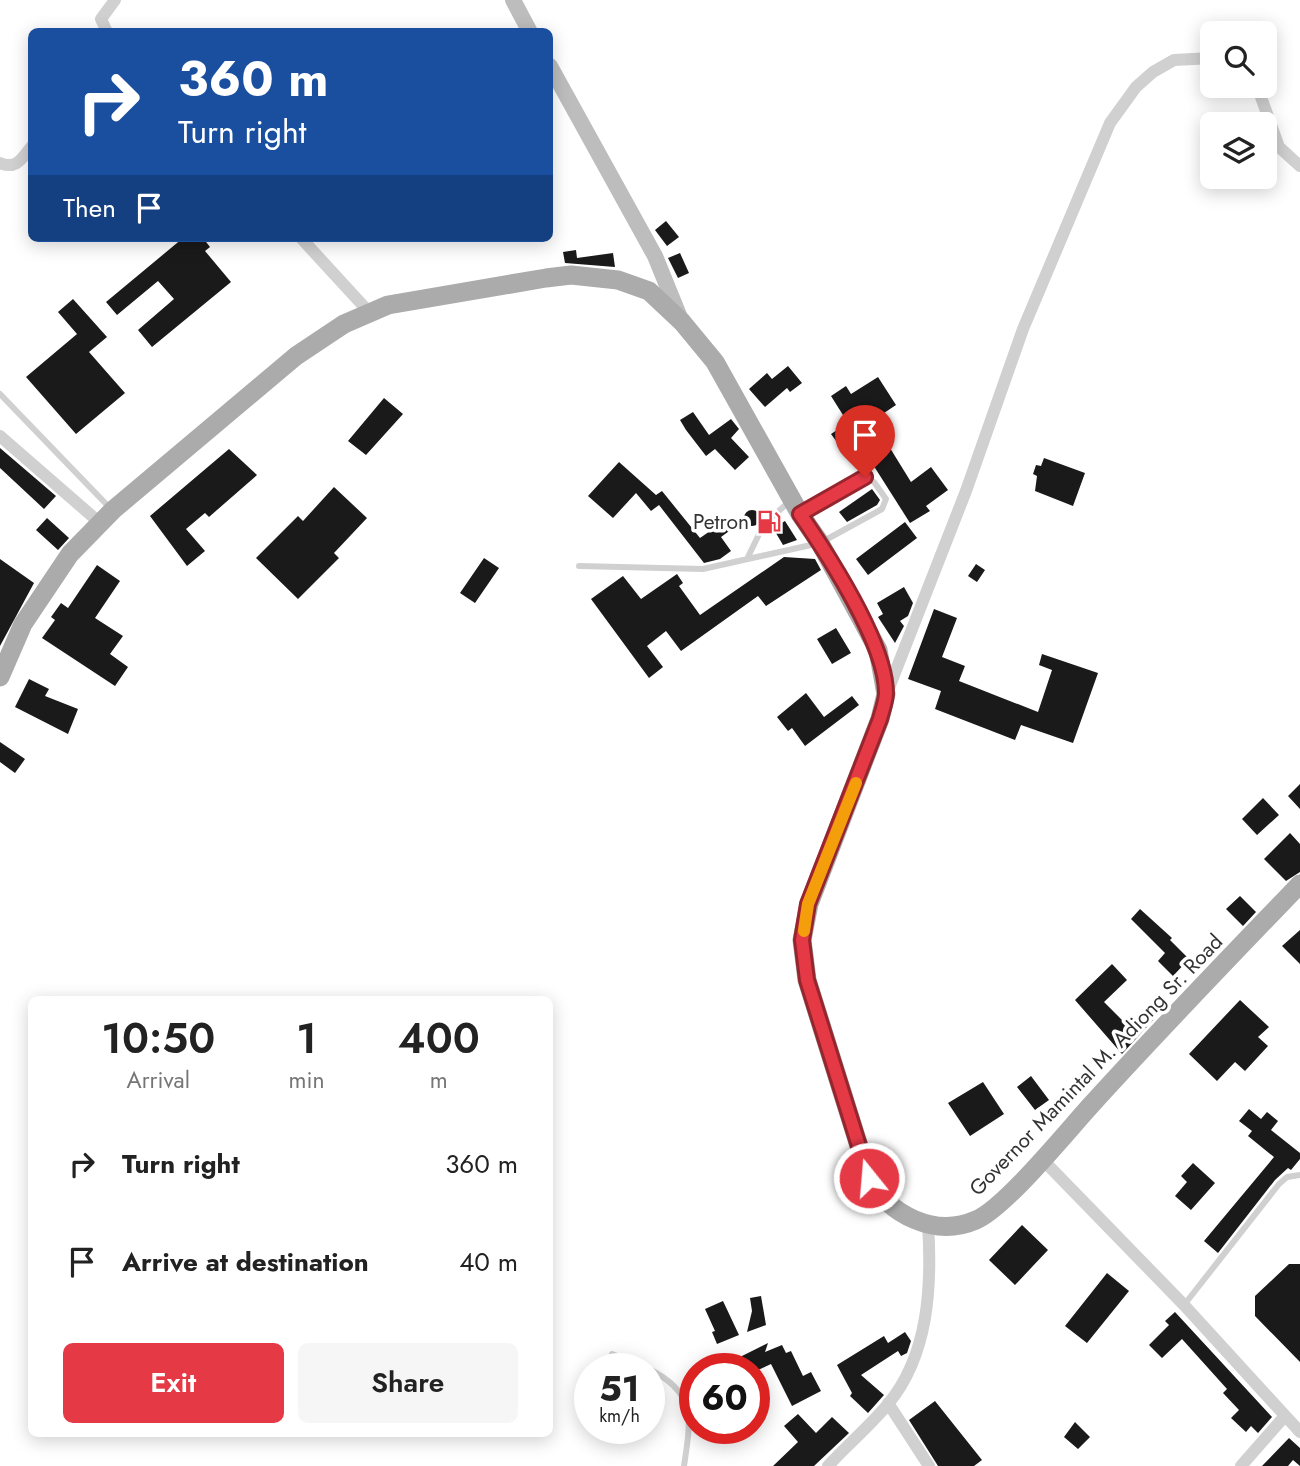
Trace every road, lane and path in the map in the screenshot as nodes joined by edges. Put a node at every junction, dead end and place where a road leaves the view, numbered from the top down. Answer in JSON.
{"nodes":[{"id":1,"x":115,"y":0,"type":"edge"},
{"id":2,"x":513,"y":0,"type":"edge"},
{"id":3,"x":105,"y":28,"type":"edge"},
{"id":4,"x":528,"y":28,"type":"edge"},
{"id":5,"x":1200,"y":59,"type":"edge"},
{"id":6,"x":553,"y":71,"type":"edge"},
{"id":7,"x":1261,"y":98,"type":"edge"},
{"id":8,"x":28,"y":150,"type":"edge"},
{"id":9,"x":0,"y":163,"type":"edge"},
{"id":10,"x":1300,"y":166,"type":"edge"},
{"id":11,"x":305,"y":242,"type":"edge"},
{"id":12,"x":368,"y":312,"type":"junction"},
{"id":13,"x":682,"y":322,"type":"junction"},
{"id":14,"x":0,"y":394,"type":"edge"},
{"id":15,"x":0,"y":436,"type":"edge"},
{"id":16,"x":796,"y":507,"type":"junction"},
{"id":17,"x":106,"y":517,"type":"junction"},
{"id":18,"x":820,"y":543,"type":"junction"},
{"id":19,"x":747,"y":559,"type":"junction"},
{"id":20,"x":579,"y":566,"type":"dead end"},
{"id":21,"x":0,"y":677,"type":"edge"},
{"id":22,"x":886,"y":694,"type":"junction"},
{"id":23,"x":1300,"y":884,"type":"edge"},
{"id":24,"x":1042,"y":1159,"type":"junction"},
{"id":25,"x":1300,"y":1175,"type":"edge"},
{"id":26,"x":928,"y":1224,"type":"junction"},
{"id":27,"x":1184,"y":1304,"type":"junction"},
{"id":28,"x":665,"y":1378,"type":"edge"},
{"id":29,"x":888,"y":1404,"type":"junction"},
{"id":30,"x":1284,"y":1417,"type":"junction"},
{"id":31,"x":1300,"y":1432,"type":"edge"},
{"id":32,"x":684,"y":1466,"type":"edge"},
{"id":33,"x":828,"y":1466,"type":"edge"},
{"id":34,"x":929,"y":1466,"type":"edge"},
{"id":35,"x":1241,"y":1466,"type":"edge"}],
"edges":[{"from":1,"to":3,"type":"street"},
{"from":2,"to":4,"type":"street"},
{"from":5,"to":22,"type":"street"},
{"from":6,"to":13,"type":"street"},
{"from":7,"to":10,"type":"street"},
{"from":8,"to":9,"type":"street"},
{"from":11,"to":12,"type":"street"},
{"from":12,"to":13,"type":"main road","name":"Governor Mamintal M. Adiong Sr. Road"},
{"from":12,"to":17,"type":"main road","name":"Governor Mamintal M. Adiong Sr. Road"},
{"from":13,"to":16,"type":"main road","name":"Governor Mamintal M. Adiong Sr. Road"},
{"from":14,"to":17,"type":"lane"},
{"from":15,"to":17,"type":"street"},
{"from":16,"to":18,"type":"main road","name":"Governor Mamintal M. Adiong Sr. Road"},
{"from":16,"to":18,"type":"lane"},
{"from":16,"to":19,"type":"lane"},
{"from":17,"to":21,"type":"main road","name":"Governor Mamintal M. Adiong Sr. Road"},
{"from":18,"to":19,"type":"lane"},
{"from":18,"to":22,"type":"main road","name":"Governor Mamintal M. Adiong Sr. Road"},
{"from":19,"to":20,"type":"lane"},
{"from":22,"to":26,"type":"main road","name":"Governor Mamintal M. Adiong Sr. Road"},
{"from":23,"to":24,"type":"main road","name":"Governor Mamintal M. Adiong Sr. Road"},
{"from":24,"to":26,"type":"main road","name":"Governor Mamintal M. Adiong Sr. Road"},
{"from":24,"to":27,"type":"street"},
{"from":25,"to":27,"type":"lane"},
{"from":26,"to":29,"type":"street"},
{"from":27,"to":30,"type":"street"},
{"from":28,"to":32,"type":"lane"},
{"from":29,"to":33,"type":"street"},
{"from":29,"to":34,"type":"street"},
{"from":30,"to":31,"type":"street"},
{"from":30,"to":35,"type":"street"}]}
